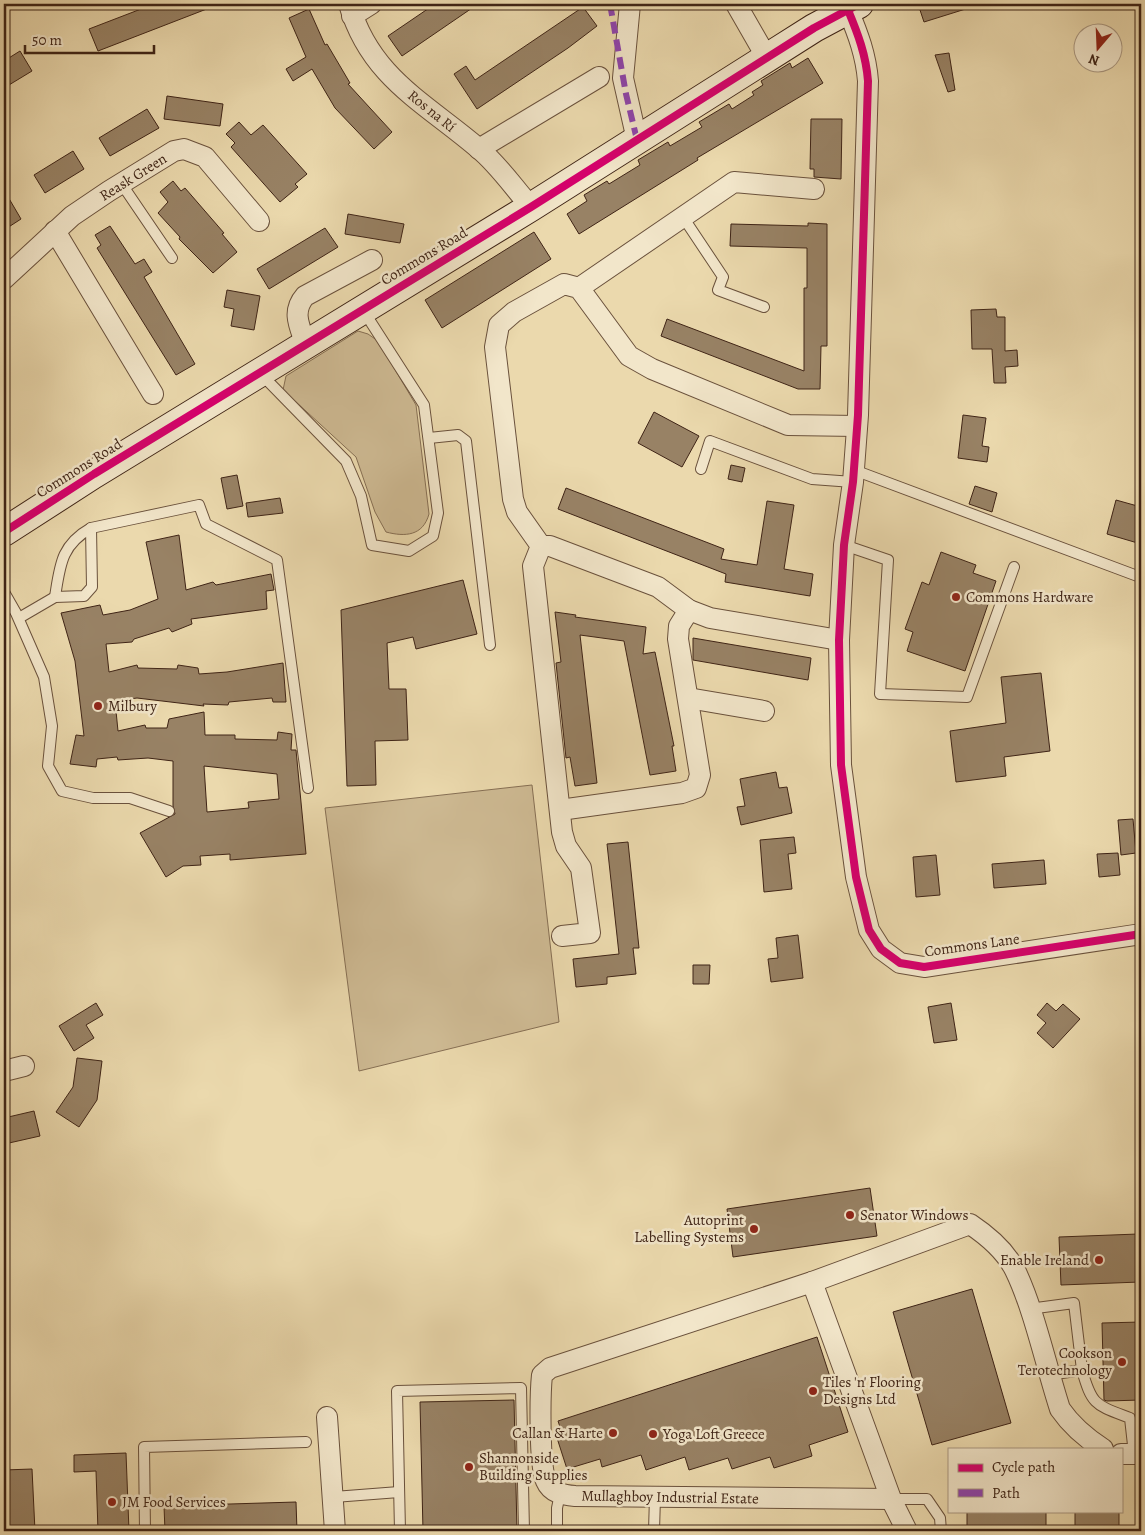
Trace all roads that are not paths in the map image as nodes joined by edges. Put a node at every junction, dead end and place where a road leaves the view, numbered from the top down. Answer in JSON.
{"nodes":[{"id":1,"x":371,"y":4,"type":"edge"},
{"id":2,"x":630,"y":4,"type":"edge"},
{"id":3,"x":736,"y":4,"type":"edge"},
{"id":4,"x":854,"y":7,"type":"edge"},
{"id":5,"x":351,"y":10,"type":"edge"},
{"id":6,"x":767,"y":58,"type":"junction"},
{"id":7,"x":599,"y":77,"type":"dead end"},
{"id":8,"x":637,"y":140,"type":"junction"},
{"id":9,"x":480,"y":148,"type":"junction"},
{"id":10,"x":121,"y":183,"type":"junction"},
{"id":11,"x":814,"y":189,"type":"dead end"},
{"id":12,"x":531,"y":207,"type":"junction"},
{"id":13,"x":683,"y":217,"type":"junction"},
{"id":14,"x":259,"y":221,"type":"dead end"},
{"id":15,"x":55,"y":231,"type":"junction"},
{"id":16,"x":172,"y":258,"type":"dead end"},
{"id":17,"x":372,"y":260,"type":"dead end"},
{"id":18,"x":4,"y":279,"type":"edge"},
{"id":19,"x":579,"y":288,"type":"junction"},
{"id":20,"x":764,"y":307,"type":"dead end"},
{"id":21,"x":363,"y":310,"type":"junction"},
{"id":22,"x":306,"y":345,"type":"junction"},
{"id":23,"x":259,"y":372,"type":"junction"},
{"id":24,"x":153,"y":394,"type":"dead end"},
{"id":25,"x":857,"y":426,"type":"junction"},
{"id":26,"x":429,"y":438,"type":"junction"},
{"id":27,"x":701,"y":469,"type":"dead end"},
{"id":28,"x":853,"y":476,"type":"junction"},
{"id":29,"x":91,"y":528,"type":"junction"},
{"id":30,"x":4,"y":532,"type":"edge"},
{"id":31,"x":844,"y":545,"type":"junction"},
{"id":32,"x":541,"y":546,"type":"junction"},
{"id":33,"x":1014,"y":567,"type":"dead end"},
{"id":34,"x":1140,"y":577,"type":"edge"},
{"id":35,"x":4,"y":592,"type":"edge"},
{"id":36,"x":55,"y":597,"type":"junction"},
{"id":37,"x":689,"y":610,"type":"junction"},
{"id":38,"x":19,"y":618,"type":"junction"},
{"id":39,"x":839,"y":640,"type":"junction"},
{"id":40,"x":490,"y":645,"type":"dead end"},
{"id":41,"x":688,"y":698,"type":"junction"},
{"id":42,"x":764,"y":711,"type":"dead end"},
{"id":43,"x":308,"y":788,"type":"dead end"},
{"id":44,"x":560,"y":810,"type":"junction"},
{"id":45,"x":169,"y":811,"type":"dead end"},
{"id":46,"x":1141,"y":934,"type":"edge"},
{"id":47,"x":562,"y":936,"type":"dead end"},
{"id":48,"x":24,"y":1066,"type":"dead end"},
{"id":49,"x":4,"y":1071,"type":"edge"},
{"id":50,"x":812,"y":1282,"type":"junction"},
{"id":51,"x":1029,"y":1309,"type":"junction"},
{"id":52,"x":1082,"y":1370,"type":"junction"},
{"id":53,"x":1049,"y":1375,"type":"junction"},
{"id":54,"x":327,"y":1417,"type":"dead end"},
{"id":55,"x":306,"y":1442,"type":"dead end"},
{"id":56,"x":1100,"y":1448,"type":"edge"},
{"id":57,"x":1132,"y":1454,"type":"edge"},
{"id":58,"x":399,"y":1492,"type":"junction"},
{"id":59,"x":560,"y":1494,"type":"junction"},
{"id":60,"x":334,"y":1497,"type":"junction"},
{"id":61,"x":655,"y":1497,"type":"junction"},
{"id":62,"x":891,"y":1499,"type":"junction"},
{"id":63,"x":145,"y":1531,"type":"edge"},
{"id":64,"x":335,"y":1531,"type":"edge"},
{"id":65,"x":400,"y":1531,"type":"edge"},
{"id":66,"x":524,"y":1531,"type":"edge"},
{"id":67,"x":557,"y":1531,"type":"edge"},
{"id":68,"x":654,"y":1531,"type":"edge"},
{"id":69,"x":907,"y":1531,"type":"edge"},
{"id":70,"x":940,"y":1531,"type":"edge"}],
"edges":[{"from":1,"to":5,"type":"street"},
{"from":2,"to":8,"type":"street"},
{"from":3,"to":6,"type":"street"},
{"from":4,"to":6,"type":"street","name":"Commons Road"},
{"from":4,"to":25,"type":"street","name":"Commons Lane"},
{"from":5,"to":9,"type":"street","name":"Ros na Rí"},
{"from":6,"to":8,"type":"street","name":"Commons Road"},
{"from":7,"to":9,"type":"street"},
{"from":8,"to":12,"type":"street","name":"Commons Road"},
{"from":9,"to":12,"type":"street","name":"Ros na Rí"},
{"from":10,"to":14,"type":"street","name":"Reask Green"},
{"from":10,"to":15,"type":"street","name":"Reask Green"},
{"from":10,"to":16,"type":"lane"},
{"from":11,"to":13,"type":"street"},
{"from":12,"to":21,"type":"street","name":"Commons Road"},
{"from":13,"to":19,"type":"street"},
{"from":13,"to":20,"type":"lane"},
{"from":15,"to":18,"type":"street","name":"Reask Green"},
{"from":15,"to":24,"type":"street"},
{"from":17,"to":22,"type":"street"},
{"from":19,"to":25,"type":"street"},
{"from":19,"to":32,"type":"street"},
{"from":21,"to":22,"type":"street","name":"Commons Road"},
{"from":21,"to":26,"type":"lane"},
{"from":22,"to":23,"type":"street","name":"Commons Road"},
{"from":23,"to":26,"type":"lane"},
{"from":23,"to":30,"type":"street","name":"Commons Road"},
{"from":25,"to":28,"type":"street","name":"Commons Lane"},
{"from":26,"to":40,"type":"lane"},
{"from":27,"to":28,"type":"lane"},
{"from":28,"to":31,"type":"street","name":"Commons Lane"},
{"from":28,"to":34,"type":"lane"},
{"from":29,"to":36,"type":"lane"},
{"from":29,"to":36,"type":"lane"},
{"from":29,"to":43,"type":"lane"},
{"from":31,"to":33,"type":"lane"},
{"from":31,"to":39,"type":"street","name":"Commons Lane"},
{"from":32,"to":37,"type":"street"},
{"from":32,"to":44,"type":"street"},
{"from":35,"to":38,"type":"lane"},
{"from":36,"to":38,"type":"lane"},
{"from":37,"to":39,"type":"street"},
{"from":37,"to":41,"type":"street"},
{"from":38,"to":45,"type":"lane"},
{"from":39,"to":46,"type":"street","name":"Commons Lane"},
{"from":41,"to":42,"type":"street"},
{"from":41,"to":44,"type":"street"},
{"from":44,"to":47,"type":"street"},
{"from":48,"to":49,"type":"street"},
{"from":50,"to":51,"type":"street","name":"Mullaghboy Industrial Estate"},
{"from":50,"to":59,"type":"street","name":"Mullaghboy Industrial Estate"},
{"from":50,"to":62,"type":"street"},
{"from":51,"to":52,"type":"lane"},
{"from":51,"to":53,"type":"street","name":"Mullaghboy Industrial Estate"},
{"from":52,"to":53,"type":"lane"},
{"from":52,"to":57,"type":"lane"},
{"from":53,"to":56,"type":"street","name":"Mullaghboy Industrial Estate"},
{"from":54,"to":60,"type":"street"},
{"from":55,"to":63,"type":"lane"},
{"from":58,"to":60,"type":"lane"},
{"from":58,"to":65,"type":"lane"},
{"from":58,"to":66,"type":"lane"},
{"from":59,"to":61,"type":"street","name":"Mullaghboy Industrial Estate"},
{"from":59,"to":67,"type":"lane"},
{"from":60,"to":64,"type":"street"},
{"from":61,"to":62,"type":"street","name":"Mullaghboy Industrial Estate"},
{"from":61,"to":68,"type":"lane"},
{"from":62,"to":69,"type":"street"},
{"from":62,"to":70,"type":"lane"}]}
